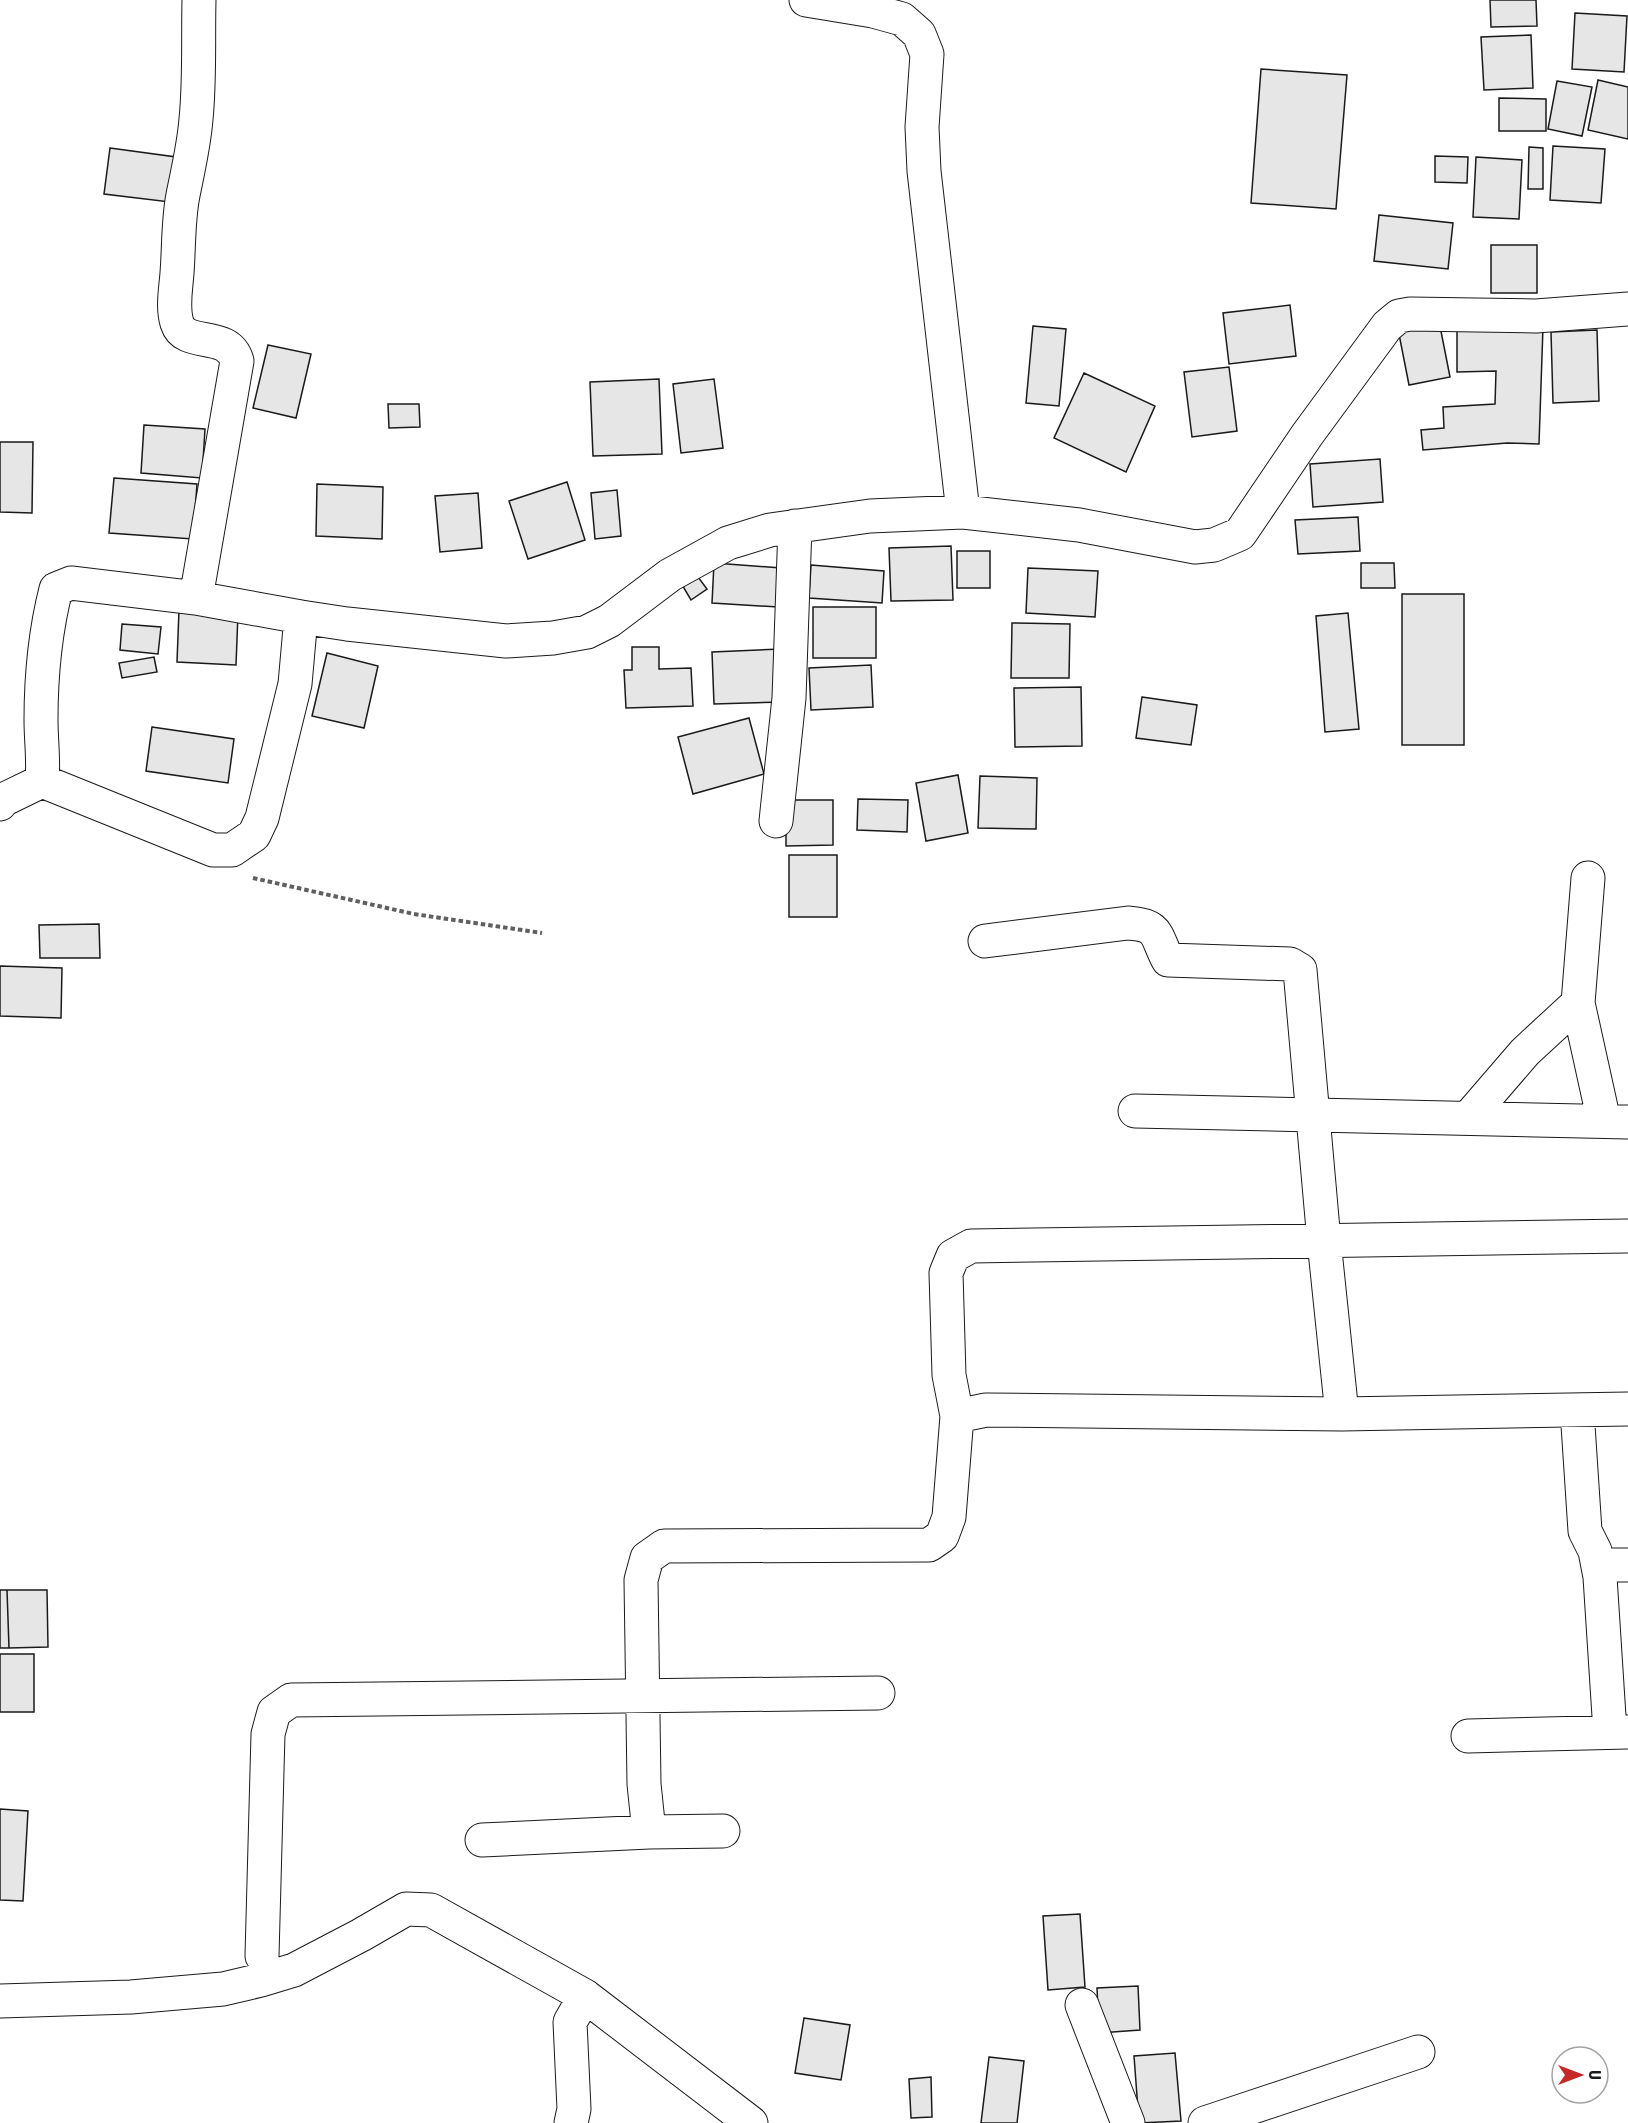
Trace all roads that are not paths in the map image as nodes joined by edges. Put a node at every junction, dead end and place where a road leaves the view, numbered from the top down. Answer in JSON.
{"nodes":[{"id":1,"x":199,"y":0,"type":"edge"},
{"id":2,"x":806,"y":0,"type":"edge"},
{"id":3,"x":1628,"y":309,"type":"edge"},
{"id":4,"x":963,"y":512,"type":"junction"},
{"id":5,"x":795,"y":526,"type":"junction"},
{"id":6,"x":196,"y":598,"type":"junction"},
{"id":7,"x":301,"y":617,"type":"junction"},
{"id":8,"x":42,"y":781,"type":"junction"},
{"id":9,"x":0,"y":804,"type":"edge"},
{"id":10,"x":776,"y":821,"type":"dead end"},
{"id":11,"x":1588,"y":878,"type":"dead end"},
{"id":12,"x":985,"y":941,"type":"dead end"},
{"id":13,"x":1578,"y":1003,"type":"junction"},
{"id":14,"x":1135,"y":1111,"type":"dead end"},
{"id":15,"x":1313,"y":1114,"type":"junction"},
{"id":16,"x":1469,"y":1117,"type":"junction"},
{"id":17,"x":1616,"y":1122,"type":"edge"},
{"id":18,"x":1628,"y":1236,"type":"edge"},
{"id":19,"x":1324,"y":1241,"type":"junction"},
{"id":20,"x":1628,"y":1409,"type":"edge"},
{"id":21,"x":1577,"y":1410,"type":"junction"},
{"id":22,"x":1342,"y":1414,"type":"junction"},
{"id":23,"x":957,"y":1416,"type":"junction"},
{"id":24,"x":1613,"y":1565,"type":"edge"},
{"id":25,"x":878,"y":1693,"type":"dead end"},
{"id":26,"x":644,"y":1696,"type":"junction"},
{"id":27,"x":1619,"y":1732,"type":"edge"},
{"id":28,"x":1468,"y":1736,"type":"dead end"},
{"id":29,"x":649,"y":1832,"type":"junction"},
{"id":30,"x":723,"y":1832,"type":"dead end"},
{"id":31,"x":482,"y":1840,"type":"dead end"},
{"id":32,"x":262,"y":1956,"type":"dead end"},
{"id":33,"x":585,"y":1996,"type":"junction"},
{"id":34,"x":0,"y":2001,"type":"edge"},
{"id":35,"x":1082,"y":2005,"type":"dead end"},
{"id":36,"x":1418,"y":2052,"type":"dead end"},
{"id":37,"x":571,"y":2123,"type":"edge"},
{"id":38,"x":751,"y":2123,"type":"edge"},
{"id":39,"x":1128,"y":2123,"type":"edge"},
{"id":40,"x":1205,"y":2123,"type":"edge"}],
"edges":[{"from":1,"to":6,"type":"street"},
{"from":2,"to":4,"type":"street"},
{"from":3,"to":4,"type":"street"},
{"from":4,"to":5,"type":"street"},
{"from":5,"to":7,"type":"street"},
{"from":5,"to":10,"type":"street"},
{"from":6,"to":7,"type":"street"},
{"from":6,"to":8,"type":"street"},
{"from":7,"to":8,"type":"street"},
{"from":8,"to":9,"type":"street"},
{"from":11,"to":13,"type":"street"},
{"from":12,"to":15,"type":"street"},
{"from":13,"to":16,"type":"street"},
{"from":13,"to":17,"type":"street"},
{"from":14,"to":15,"type":"street"},
{"from":15,"to":16,"type":"street"},
{"from":15,"to":19,"type":"street"},
{"from":16,"to":17,"type":"street"},
{"from":18,"to":19,"type":"street"},
{"from":19,"to":22,"type":"street"},
{"from":19,"to":23,"type":"street"},
{"from":20,"to":21,"type":"street"},
{"from":21,"to":22,"type":"street"},
{"from":21,"to":24,"type":"street"},
{"from":22,"to":23,"type":"street"},
{"from":23,"to":26,"type":"street"},
{"from":24,"to":27,"type":"street"},
{"from":25,"to":26,"type":"street"},
{"from":26,"to":29,"type":"street"},
{"from":26,"to":32,"type":"street"},
{"from":27,"to":28,"type":"street"},
{"from":29,"to":30,"type":"street"},
{"from":29,"to":31,"type":"street"},
{"from":33,"to":34,"type":"street"},
{"from":33,"to":37,"type":"street"},
{"from":33,"to":38,"type":"street"},
{"from":35,"to":39,"type":"street"},
{"from":36,"to":40,"type":"street"}]}
